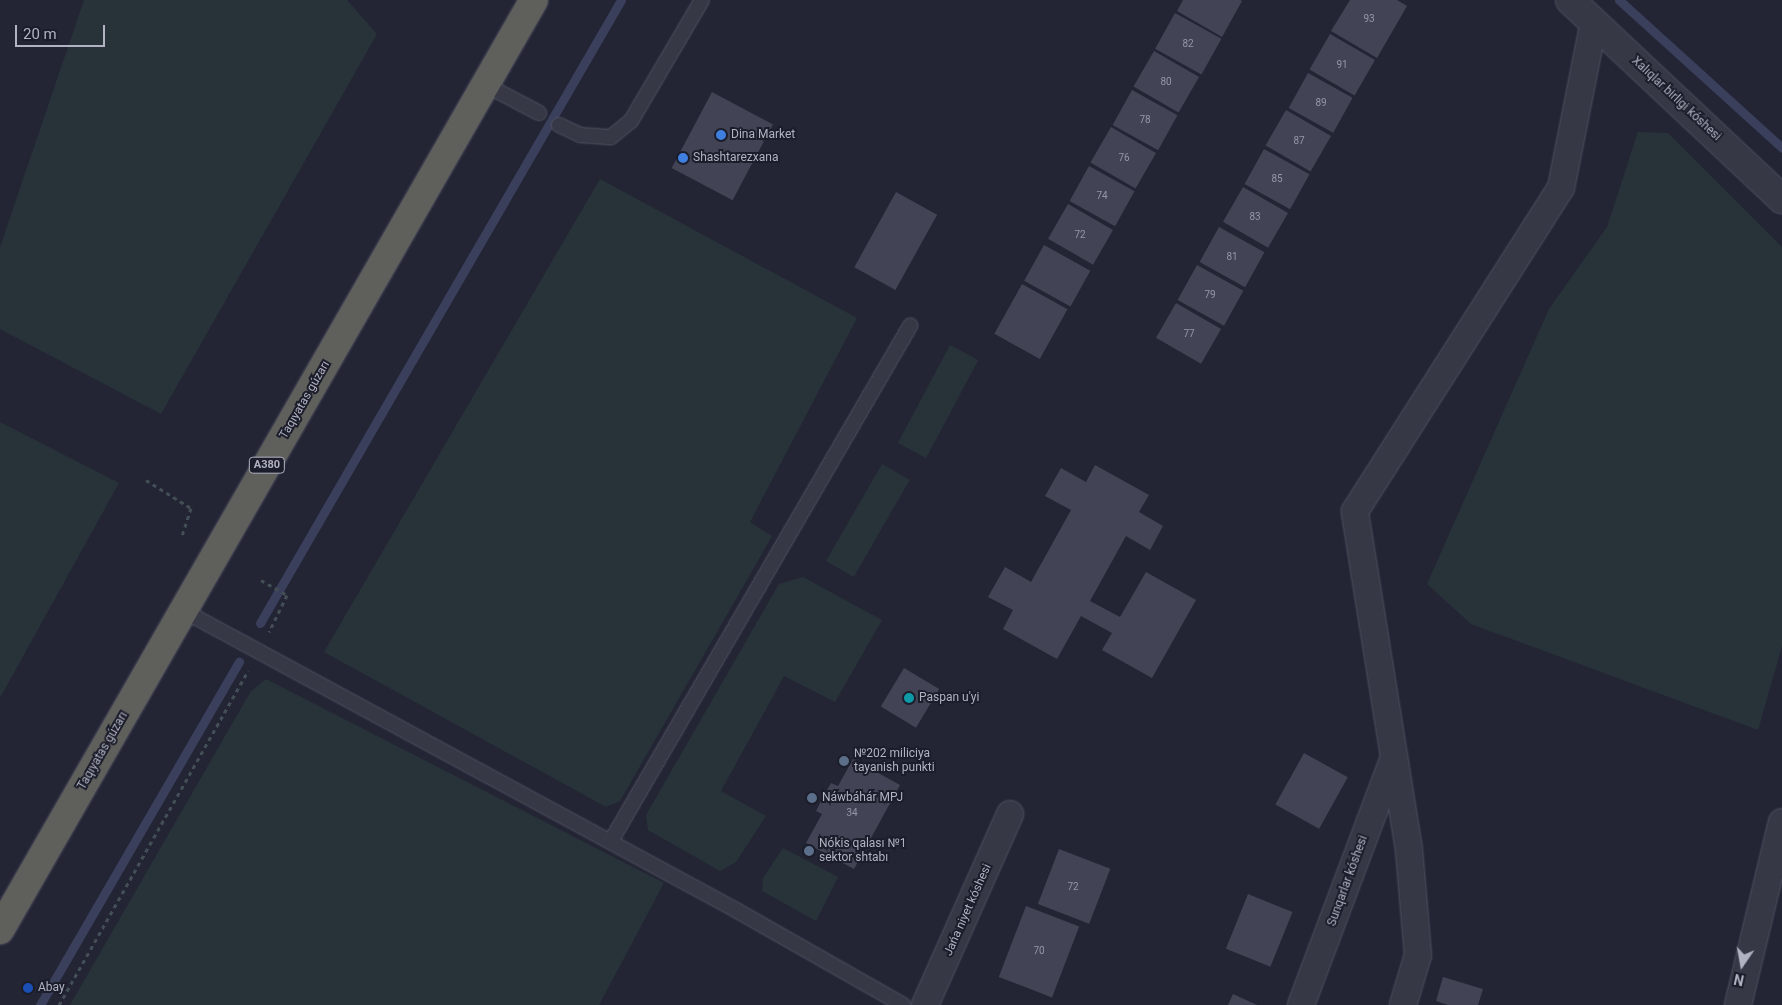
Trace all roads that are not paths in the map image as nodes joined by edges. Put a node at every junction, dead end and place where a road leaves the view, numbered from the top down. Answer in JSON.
{"nodes":[{"id":1,"x":534,"y":0,"type":"edge"},
{"id":2,"x":702,"y":0,"type":"edge"},
{"id":3,"x":1570,"y":0,"type":"edge"},
{"id":4,"x":1594,"y":22,"type":"junction"},
{"id":5,"x":486,"y":85,"type":"junction"},
{"id":6,"x":539,"y":113,"type":"dead end"},
{"id":7,"x":558,"y":125,"type":"dead end"},
{"id":8,"x":1782,"y":199,"type":"edge"},
{"id":9,"x":910,"y":326,"type":"dead end"},
{"id":10,"x":184,"y":610,"type":"junction"},
{"id":11,"x":1394,"y":756,"type":"junction"},
{"id":12,"x":1010,"y":814,"type":"dead end"},
{"id":13,"x":1782,"y":822,"type":"edge"},
{"id":14,"x":611,"y":841,"type":"junction"},
{"id":15,"x":0,"y":930,"type":"edge"},
{"id":16,"x":903,"y":1005,"type":"edge"},
{"id":17,"x":925,"y":1005,"type":"edge"},
{"id":18,"x":1301,"y":1005,"type":"edge"},
{"id":19,"x":1403,"y":1005,"type":"edge"},
{"id":20,"x":1738,"y":1005,"type":"edge"}],
"edges":[{"from":1,"to":5,"type":"highway","name":"Taqıyatas gúzarı","number":"A380"},
{"from":2,"to":7,"type":"lane"},
{"from":3,"to":4,"type":"street","name":"Xalıqlar birligi kóshesi"},
{"from":4,"to":8,"type":"street","name":"Xalıqlar birligi kóshesi"},
{"from":4,"to":11,"type":"street"},
{"from":5,"to":6,"type":"lane"},
{"from":5,"to":10,"type":"highway","name":"Taqıyatas gúzarı","number":"A380"},
{"from":9,"to":14,"type":"lane"},
{"from":10,"to":14,"type":"lane"},
{"from":10,"to":15,"type":"highway","name":"Taqıyatas gúzarı","number":"A380"},
{"from":11,"to":18,"type":"street","name":"Sunqarlar kóshesi"},
{"from":11,"to":19,"type":"street"},
{"from":12,"to":17,"type":"street","name":"Jańa niyet kóshesi"},
{"from":13,"to":20,"type":"street"},
{"from":14,"to":16,"type":"lane"}]}
